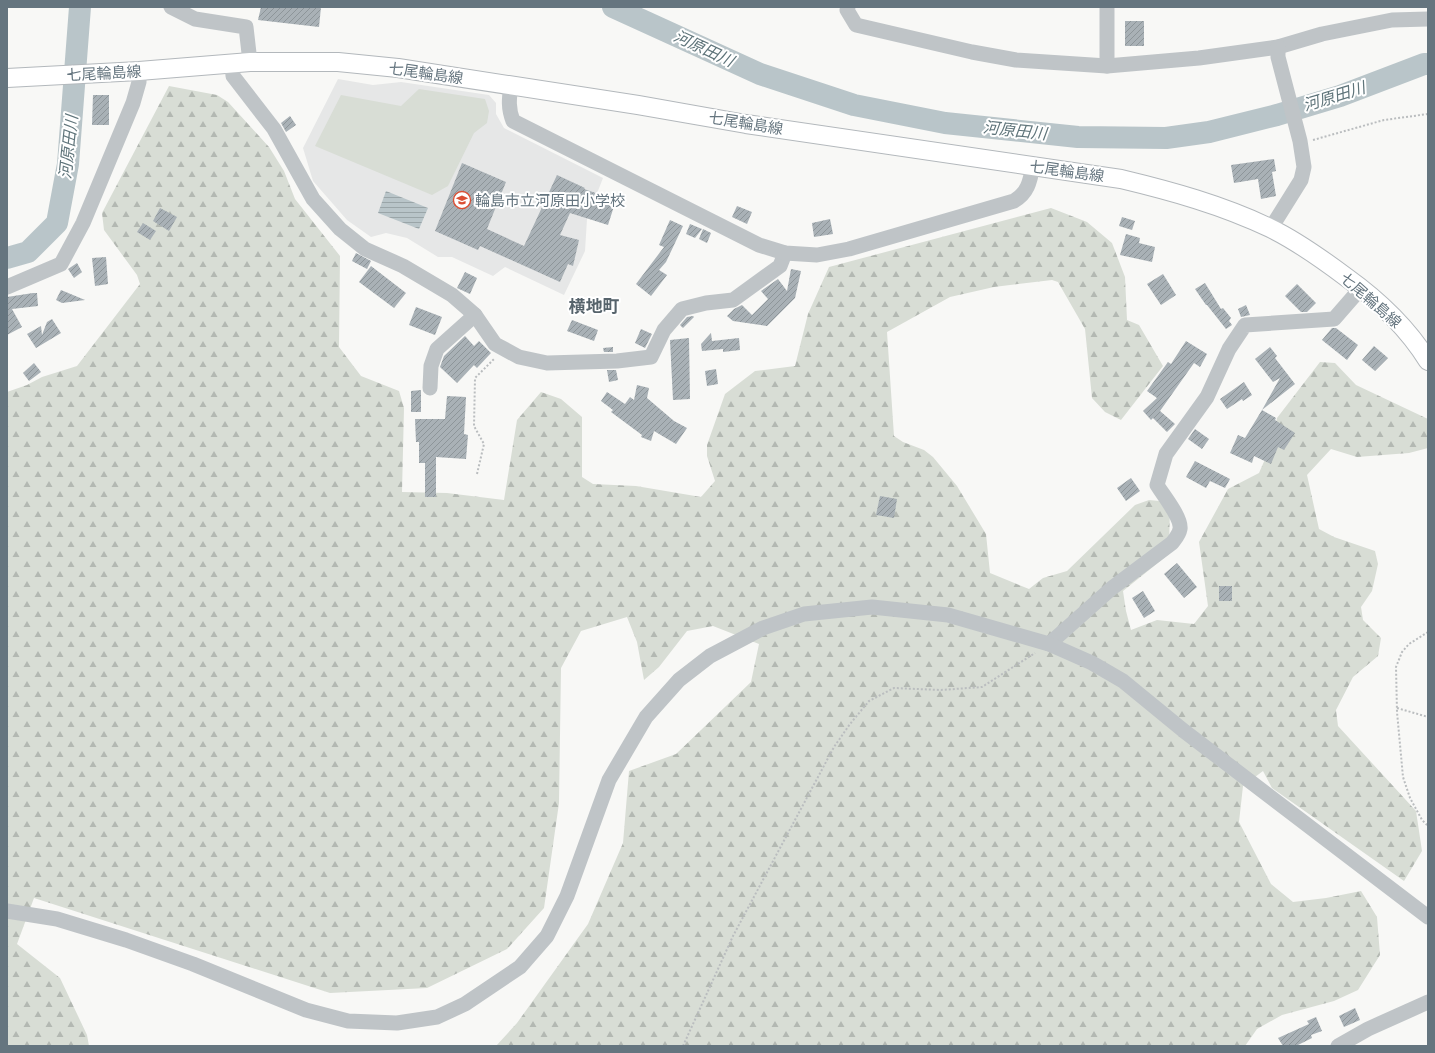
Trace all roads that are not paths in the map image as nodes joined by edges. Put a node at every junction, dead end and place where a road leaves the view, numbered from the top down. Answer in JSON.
{"nodes":[{"id":1,"x":172,"y":7,"type":"edge"},
{"id":2,"x":848,"y":7,"type":"edge"},
{"id":3,"x":1107,"y":7,"type":"edge"},
{"id":4,"x":1428,"y":19,"type":"edge"},
{"id":5,"x":1278,"y":52,"type":"junction"},
{"id":6,"x":241,"y":62,"type":"junction"},
{"id":7,"x":1107,"y":66,"type":"junction"},
{"id":8,"x":139,"y":71,"type":"junction"},
{"id":9,"x":7,"y":78,"type":"edge"},
{"id":10,"x":511,"y":85,"type":"junction"},
{"id":11,"x":1033,"y":166,"type":"junction"},
{"id":12,"x":1271,"y":228,"type":"junction"},
{"id":13,"x":785,"y":253,"type":"junction"},
{"id":14,"x":7,"y":287,"type":"edge"},
{"id":15,"x":1361,"y":288,"type":"junction"},
{"id":16,"x":475,"y":315,"type":"junction"},
{"id":17,"x":1425,"y":352,"type":"edge"},
{"id":18,"x":430,"y":388,"type":"dead end"},
{"id":19,"x":1049,"y":644,"type":"junction"},
{"id":20,"x":7,"y":911,"type":"edge"},
{"id":21,"x":1428,"y":917,"type":"edge"},
{"id":22,"x":1428,"y":1002,"type":"edge"},
{"id":23,"x":1338,"y":1046,"type":"edge"}],
"edges":[{"from":1,"to":6,"type":"street"},
{"from":2,"to":7,"type":"street"},
{"from":3,"to":7,"type":"street"},
{"from":4,"to":5,"type":"street"},
{"from":5,"to":7,"type":"street"},
{"from":5,"to":12,"type":"street"},
{"from":6,"to":8,"type":"main road","name":"七尾輪島線"},
{"from":6,"to":10,"type":"main road","name":"七尾輪島線"},
{"from":6,"to":16,"type":"street"},
{"from":8,"to":9,"type":"main road","name":"七尾輪島線"},
{"from":8,"to":14,"type":"street"},
{"from":10,"to":11,"type":"main road","name":"七尾輪島線"},
{"from":10,"to":13,"type":"street"},
{"from":11,"to":12,"type":"main road","name":"七尾輪島線"},
{"from":11,"to":13,"type":"street"},
{"from":12,"to":15,"type":"main road","name":"七尾輪島線"},
{"from":13,"to":16,"type":"street"},
{"from":15,"to":17,"type":"main road","name":"七尾輪島線"},
{"from":15,"to":19,"type":"street"},
{"from":16,"to":18,"type":"street"},
{"from":19,"to":20,"type":"street"},
{"from":19,"to":21,"type":"street"},
{"from":22,"to":23,"type":"street"}]}
